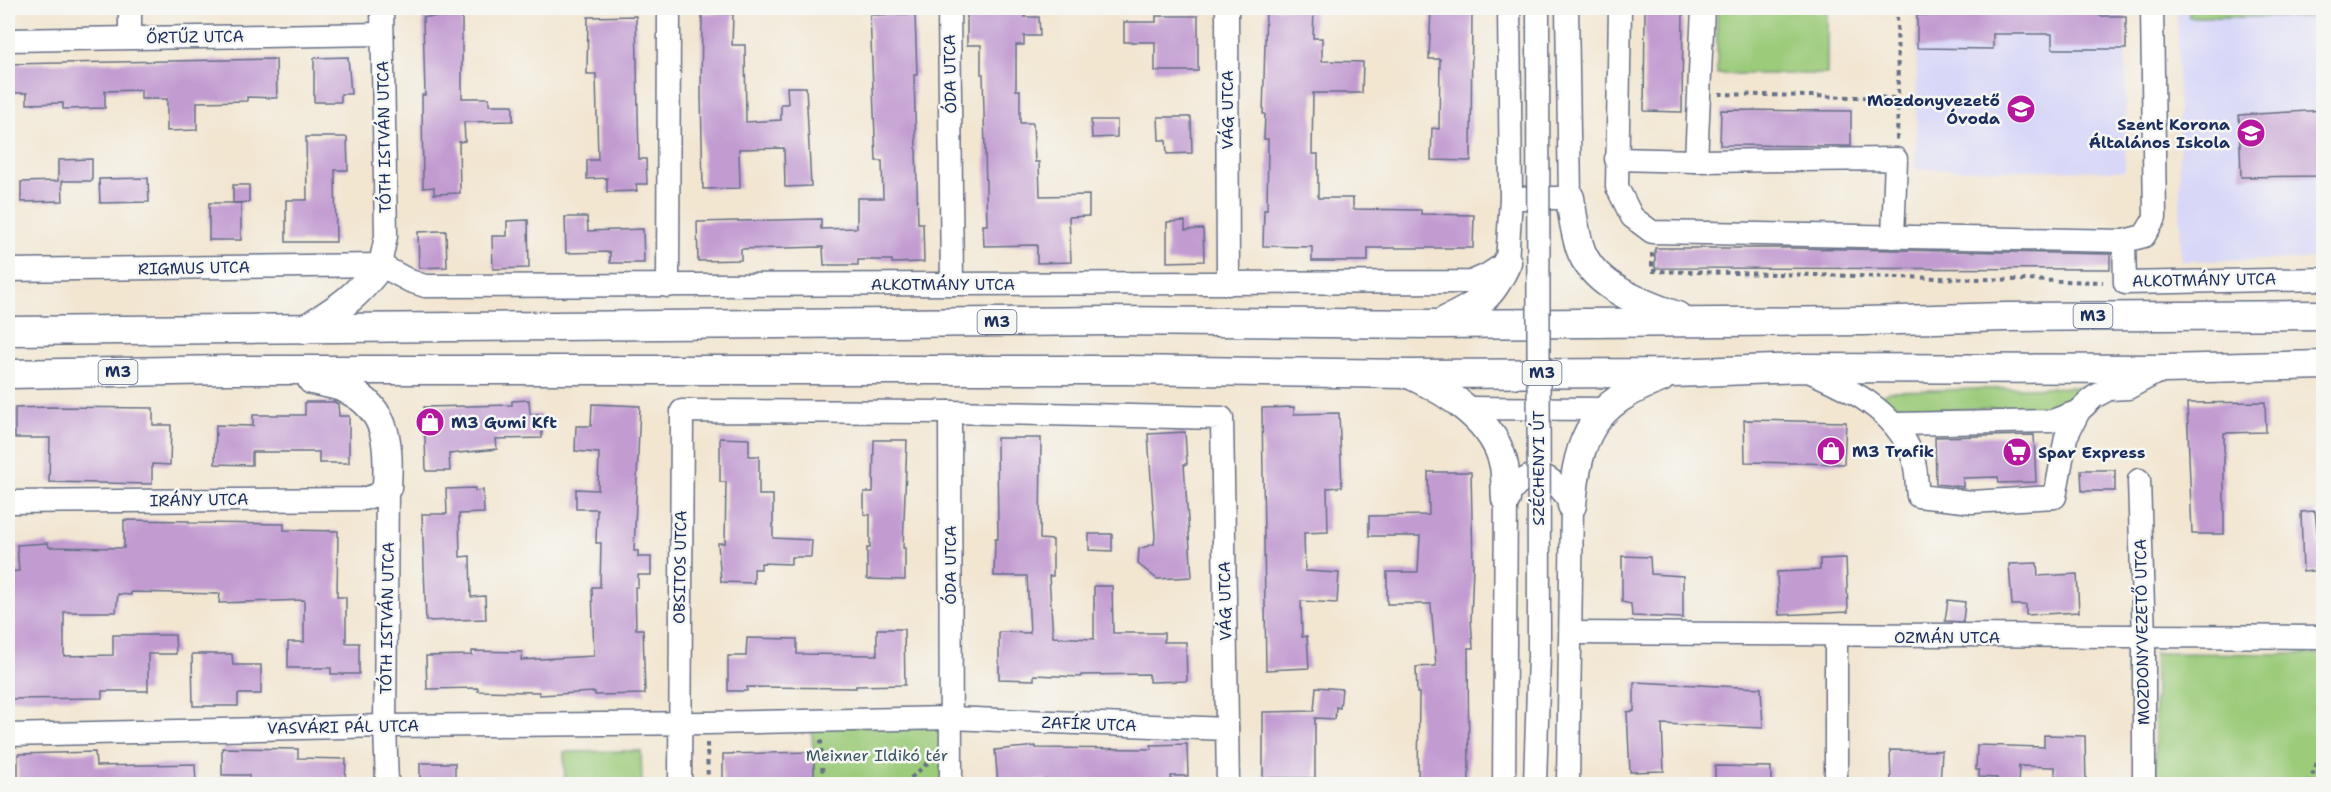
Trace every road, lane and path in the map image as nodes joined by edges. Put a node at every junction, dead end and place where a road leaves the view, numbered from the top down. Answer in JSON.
{"nodes":[{"id":1,"x":130,"y":8,"type":"edge"},
{"id":2,"x":382,"y":8,"type":"edge"},
{"id":3,"x":669,"y":8,"type":"edge"},
{"id":4,"x":949,"y":8,"type":"edge"},
{"id":5,"x":1227,"y":8,"type":"edge"},
{"id":6,"x":1509,"y":8,"type":"edge"},
{"id":7,"x":1538,"y":8,"type":"edge"},
{"id":8,"x":1567,"y":8,"type":"edge"},
{"id":9,"x":1620,"y":8,"type":"edge"},
{"id":10,"x":1703,"y":8,"type":"edge"},
{"id":11,"x":1897,"y":8,"type":"edge"},
{"id":12,"x":2152,"y":8,"type":"edge"},
{"id":13,"x":382,"y":34,"type":"junction"},
{"id":14,"x":130,"y":38,"type":"junction"},
{"id":15,"x":8,"y":40,"type":"edge"},
{"id":16,"x":1701,"y":93,"type":"junction"},
{"id":17,"x":1898,"y":98,"type":"junction"},
{"id":18,"x":1616,"y":159,"type":"junction"},
{"id":19,"x":1896,"y":159,"type":"junction"},
{"id":20,"x":1696,"y":161,"type":"junction"},
{"id":21,"x":1511,"y":198,"type":"junction"},
{"id":22,"x":1570,"y":198,"type":"junction"},
{"id":23,"x":1652,"y":231,"type":"junction"},
{"id":24,"x":1893,"y":237,"type":"junction"},
{"id":25,"x":2124,"y":241,"type":"junction"},
{"id":26,"x":1507,"y":262,"type":"junction"},
{"id":27,"x":380,"y":265,"type":"junction"},
{"id":28,"x":8,"y":270,"type":"edge"},
{"id":29,"x":2324,"y":279,"type":"edge"},
{"id":30,"x":2125,"y":283,"type":"junction"},
{"id":31,"x":952,"y":284,"type":"junction"},
{"id":32,"x":1228,"y":284,"type":"junction"},
{"id":33,"x":668,"y":286,"type":"junction"},
{"id":34,"x":2324,"y":315,"type":"edge"},
{"id":35,"x":1690,"y":321,"type":"junction"},
{"id":36,"x":1438,"y":324,"type":"junction"},
{"id":37,"x":305,"y":329,"type":"junction"},
{"id":38,"x":8,"y":331,"type":"edge"},
{"id":39,"x":2324,"y":364,"type":"edge"},
{"id":40,"x":1801,"y":368,"type":"junction"},
{"id":41,"x":2164,"y":369,"type":"junction"},
{"id":42,"x":272,"y":371,"type":"junction"},
{"id":43,"x":1674,"y":373,"type":"junction"},
{"id":44,"x":8,"y":374,"type":"edge"},
{"id":45,"x":1409,"y":374,"type":"junction"},
{"id":46,"x":1464,"y":408,"type":"junction"},
{"id":47,"x":1605,"y":409,"type":"junction"},
{"id":48,"x":2079,"y":411,"type":"junction"},
{"id":49,"x":950,"y":412,"type":"junction"},
{"id":50,"x":1894,"y":424,"type":"junction"},
{"id":51,"x":2139,"y":480,"type":"dead end"},
{"id":52,"x":387,"y":487,"type":"junction"},
{"id":53,"x":1506,"y":499,"type":"junction"},
{"id":54,"x":8,"y":502,"type":"edge"},
{"id":55,"x":1572,"y":505,"type":"junction"},
{"id":56,"x":1571,"y":633,"type":"junction"},
{"id":57,"x":1836,"y":636,"type":"junction"},
{"id":58,"x":2144,"y":638,"type":"junction"},
{"id":59,"x":2324,"y":638,"type":"edge"},
{"id":60,"x":2317,"y":707,"type":"dead end"},
{"id":61,"x":2324,"y":712,"type":"edge"},
{"id":62,"x":950,"y":718,"type":"junction"},
{"id":63,"x":821,"y":720,"type":"junction"},
{"id":64,"x":679,"y":723,"type":"junction"},
{"id":65,"x":707,"y":723,"type":"junction"},
{"id":66,"x":385,"y":726,"type":"junction"},
{"id":67,"x":1227,"y":729,"type":"junction"},
{"id":68,"x":8,"y":735,"type":"edge"},
{"id":69,"x":2324,"y":744,"type":"edge"},
{"id":70,"x":933,"y":767,"type":"dead end"},
{"id":71,"x":387,"y":784,"type":"edge"},
{"id":72,"x":680,"y":784,"type":"edge"},
{"id":73,"x":708,"y":784,"type":"edge"},
{"id":74,"x":823,"y":784,"type":"edge"},
{"id":75,"x":904,"y":784,"type":"edge"},
{"id":76,"x":951,"y":784,"type":"edge"},
{"id":77,"x":1228,"y":784,"type":"edge"},
{"id":78,"x":1504,"y":784,"type":"edge"},
{"id":79,"x":1535,"y":784,"type":"edge"},
{"id":80,"x":1568,"y":784,"type":"edge"},
{"id":81,"x":1836,"y":784,"type":"edge"},
{"id":82,"x":2144,"y":784,"type":"edge"},
{"id":83,"x":2309,"y":784,"type":"edge"}],
"edges":[{"from":1,"to":14,"type":"street"},
{"from":2,"to":13,"type":"street","name":"TÓTH ISTVÁN UTCA"},
{"from":3,"to":33,"type":"street"},
{"from":4,"to":31,"type":"street","name":"ÓDA UTCA"},
{"from":5,"to":32,"type":"street","name":"VÁG UTCA"},
{"from":6,"to":21,"type":"street"},
{"from":7,"to":79,"type":"street","name":"SZÉCHENYI ÚT","bridge":true},
{"from":8,"to":22,"type":"street"},
{"from":9,"to":18,"type":"street"},
{"from":10,"to":16,"type":"street"},
{"from":11,"to":17,"type":"path"},
{"from":12,"to":25,"type":"street"},
{"from":13,"to":14,"type":"street","name":"ŐRTŰZ UTCA"},
{"from":13,"to":27,"type":"street","name":"TÓTH ISTVÁN UTCA"},
{"from":14,"to":15,"type":"street","name":"ŐRTŰZ UTCA"},
{"from":16,"to":17,"type":"path"},
{"from":16,"to":20,"type":"street"},
{"from":17,"to":19,"type":"path"},
{"from":18,"to":20,"type":"street"},
{"from":18,"to":23,"type":"street"},
{"from":19,"to":20,"type":"street"},
{"from":19,"to":24,"type":"street"},
{"from":21,"to":22,"type":"street"},
{"from":21,"to":26,"type":"street"},
{"from":22,"to":35,"type":"main road"},
{"from":23,"to":24,"type":"street"},
{"from":23,"to":30,"type":"path"},
{"from":24,"to":25,"type":"street"},
{"from":25,"to":30,"type":"street","name":"ALKOTMÁNY UTCA"},
{"from":26,"to":32,"type":"street","name":"ALKOTMÁNY UTCA"},
{"from":26,"to":36,"type":"main road"},
{"from":27,"to":28,"type":"street","name":"RIGMUS UTCA"},
{"from":27,"to":33,"type":"street","name":"ALKOTMÁNY UTCA"},
{"from":27,"to":37,"type":"main road"},
{"from":29,"to":30,"type":"street","name":"ALKOTMÁNY UTCA"},
{"from":31,"to":32,"type":"street","name":"ALKOTMÁNY UTCA"},
{"from":31,"to":33,"type":"street","name":"ALKOTMÁNY UTCA"},
{"from":34,"to":35,"type":"main road","number":"M3"},
{"from":35,"to":36,"type":"main road","number":"M3"},
{"from":36,"to":37,"type":"main road","number":"M3"},
{"from":37,"to":38,"type":"main road","number":"M3"},
{"from":39,"to":41,"type":"main road","number":"M3"},
{"from":40,"to":41,"type":"main road","number":"M3"},
{"from":40,"to":43,"type":"main road","number":"M3"},
{"from":40,"to":50,"type":"street"},
{"from":41,"to":48,"type":"street"},
{"from":42,"to":44,"type":"main road","number":"M3"},
{"from":42,"to":45,"type":"main road","number":"M3"},
{"from":42,"to":52,"type":"main road"},
{"from":43,"to":45,"type":"main road","number":"M3"},
{"from":43,"to":47,"type":"main road"},
{"from":45,"to":46,"type":"main road"},
{"from":46,"to":47,"type":"street"},
{"from":46,"to":53,"type":"main road"},
{"from":47,"to":55,"type":"main road"},
{"from":48,"to":50,"type":"street"},
{"from":48,"to":50,"type":"street"},
{"from":49,"to":62,"type":"street","name":"ÓDA UTCA"},
{"from":49,"to":64,"type":"street","name":"OBSITOS UTCA"},
{"from":49,"to":67,"type":"street","name":"VÁG UTCA"},
{"from":51,"to":58,"type":"street","name":"MOZDONYVEZETŐ UTCA"},
{"from":52,"to":54,"type":"street","name":"IRÁNY UTCA"},
{"from":52,"to":66,"type":"street","name":"TÓTH ISTVÁN UTCA"},
{"from":53,"to":55,"type":"street"},
{"from":53,"to":78,"type":"street"},
{"from":55,"to":56,"type":"street"},
{"from":56,"to":57,"type":"street","name":"OZMÁN UTCA"},
{"from":56,"to":80,"type":"street"},
{"from":57,"to":58,"type":"street","name":"OZMÁN UTCA"},
{"from":57,"to":81,"type":"street"},
{"from":58,"to":59,"type":"street","name":"OZMÁN UTCA"},
{"from":58,"to":82,"type":"street","name":"MOZDONYVEZETŐ UTCA"},
{"from":60,"to":61,"type":"path"},
{"from":62,"to":63,"type":"street"},
{"from":62,"to":67,"type":"street","name":"ZAFÍR UTCA"},
{"from":62,"to":76,"type":"street"},
{"from":63,"to":65,"type":"street"},
{"from":63,"to":74,"type":"path"},
{"from":64,"to":65,"type":"street"},
{"from":64,"to":66,"type":"street","name":"VASVÁRI PÁL UTCA"},
{"from":64,"to":72,"type":"street"},
{"from":65,"to":73,"type":"path"},
{"from":66,"to":68,"type":"street","name":"VASVÁRI PÁL UTCA"},
{"from":66,"to":71,"type":"street","name":"TÓTH ISTVÁN UTCA"},
{"from":67,"to":77,"type":"street","name":"VÁG UTCA"},
{"from":69,"to":83,"type":"path"},
{"from":70,"to":75,"type":"path"}]}
